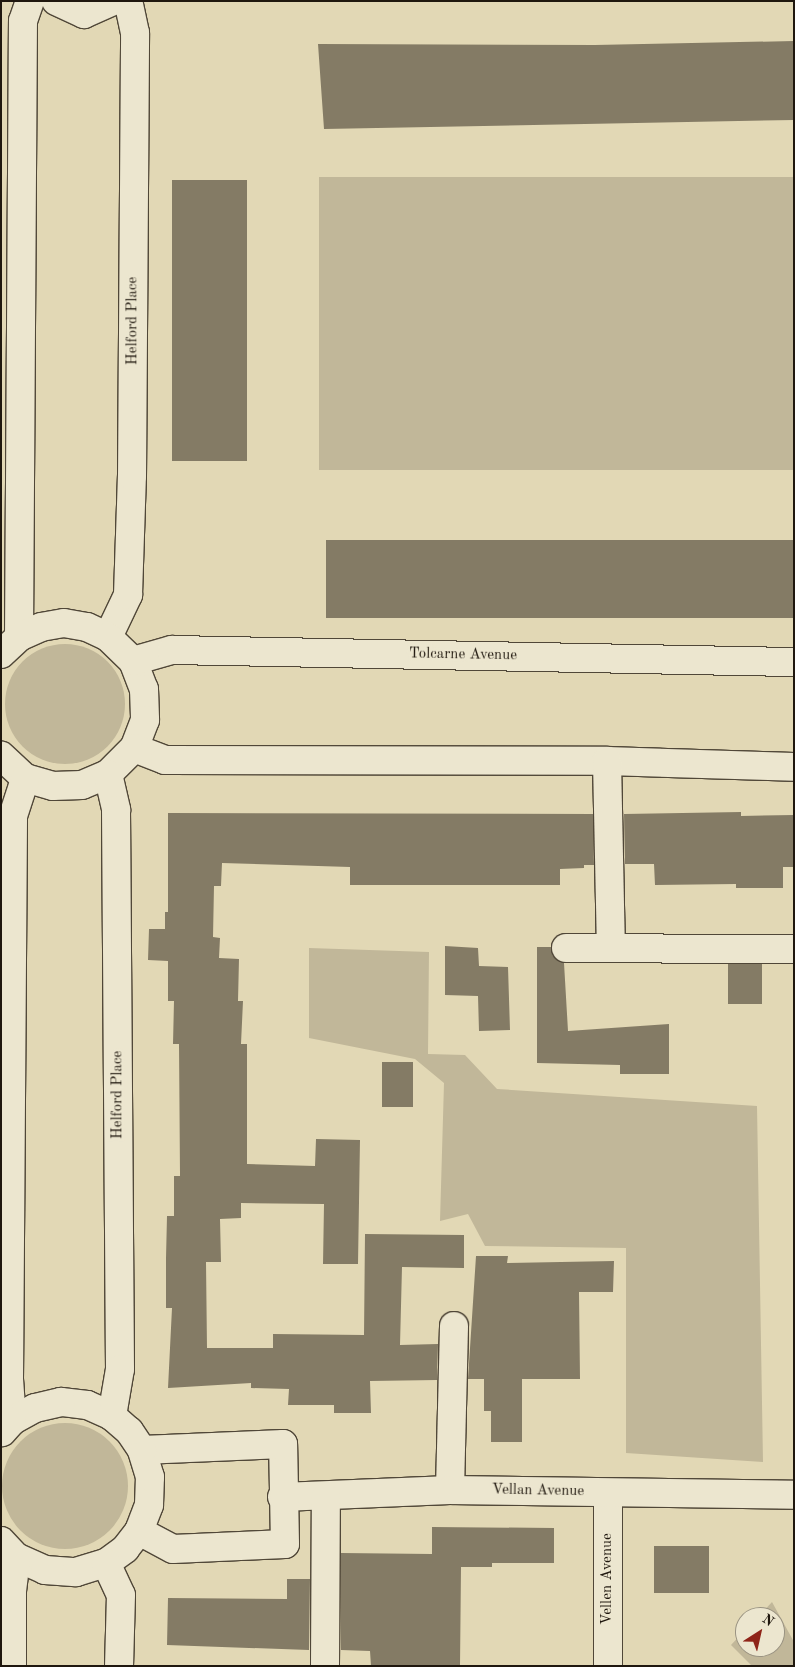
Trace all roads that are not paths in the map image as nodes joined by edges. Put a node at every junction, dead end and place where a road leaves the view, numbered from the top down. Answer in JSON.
{"nodes":[{"id":1,"x":30,"y":1,"type":"edge"},
{"id":2,"x":56,"y":1,"type":"edge"},
{"id":3,"x":113,"y":1,"type":"edge"},
{"id":4,"x":128,"y":1,"type":"edge"},
{"id":5,"x":108,"y":637,"type":"junction"},
{"id":6,"x":10,"y":645,"type":"edge"},
{"id":7,"x":133,"y":661,"type":"junction"},
{"id":8,"x":794,"y":662,"type":"edge"},
{"id":9,"x":134,"y":748,"type":"junction"},
{"id":10,"x":1,"y":756,"type":"edge"},
{"id":11,"x":607,"y":760,"type":"junction"},
{"id":12,"x":794,"y":766,"type":"edge"},
{"id":13,"x":108,"y":774,"type":"junction"},
{"id":14,"x":25,"y":778,"type":"junction"},
{"id":15,"x":611,"y":947,"type":"junction"},
{"id":16,"x":566,"y":948,"type":"dead end"},
{"id":17,"x":794,"y":949,"type":"edge"},
{"id":18,"x":454,"y":1326,"type":"dead end"},
{"id":19,"x":112,"y":1416,"type":"junction"},
{"id":20,"x":7,"y":1427,"type":"edge"},
{"id":21,"x":142,"y":1450,"type":"junction"},
{"id":22,"x":450,"y":1490,"type":"junction"},
{"id":23,"x":608,"y":1492,"type":"junction"},
{"id":24,"x":794,"y":1496,"type":"edge"},
{"id":25,"x":282,"y":1497,"type":"junction"},
{"id":26,"x":326,"y":1498,"type":"junction"},
{"id":27,"x":139,"y":1531,"type":"junction"},
{"id":28,"x":9,"y":1549,"type":"edge"},
{"id":29,"x":106,"y":1563,"type":"junction"},
{"id":30,"x":12,"y":1666,"type":"edge"},
{"id":31,"x":119,"y":1666,"type":"edge"},
{"id":32,"x":325,"y":1666,"type":"edge"},
{"id":33,"x":608,"y":1666,"type":"edge"}],
"edges":[{"from":1,"to":6,"type":"street"},
{"from":2,"to":3,"type":"street"},
{"from":4,"to":5,"type":"street","name":"Helford Place"},
{"from":5,"to":6,"type":"street"},
{"from":5,"to":7,"type":"street"},
{"from":7,"to":8,"type":"street","name":"Tolcarne Avenue"},
{"from":7,"to":9,"type":"street"},
{"from":9,"to":11,"type":"street"},
{"from":9,"to":13,"type":"street"},
{"from":10,"to":14,"type":"street"},
{"from":11,"to":12,"type":"street"},
{"from":11,"to":15,"type":"street"},
{"from":13,"to":14,"type":"street"},
{"from":13,"to":19,"type":"street","name":"Helford Place"},
{"from":14,"to":20,"type":"street"},
{"from":15,"to":16,"type":"street"},
{"from":15,"to":17,"type":"street"},
{"from":18,"to":22,"type":"street"},
{"from":19,"to":20,"type":"street"},
{"from":19,"to":21,"type":"street"},
{"from":21,"to":25,"type":"street"},
{"from":21,"to":27,"type":"street"},
{"from":22,"to":23,"type":"street","name":"Vellan Avenue"},
{"from":22,"to":26,"type":"street","name":"Vellan Avenue"},
{"from":23,"to":24,"type":"street","name":"Vellan Avenue"},
{"from":23,"to":33,"type":"street","name":"Vellen Avenue"},
{"from":25,"to":26,"type":"street","name":"Vellan Avenue"},
{"from":25,"to":27,"type":"street"},
{"from":26,"to":32,"type":"street"},
{"from":27,"to":29,"type":"street"},
{"from":28,"to":29,"type":"street"},
{"from":28,"to":30,"type":"street"},
{"from":29,"to":31,"type":"street"}]}
